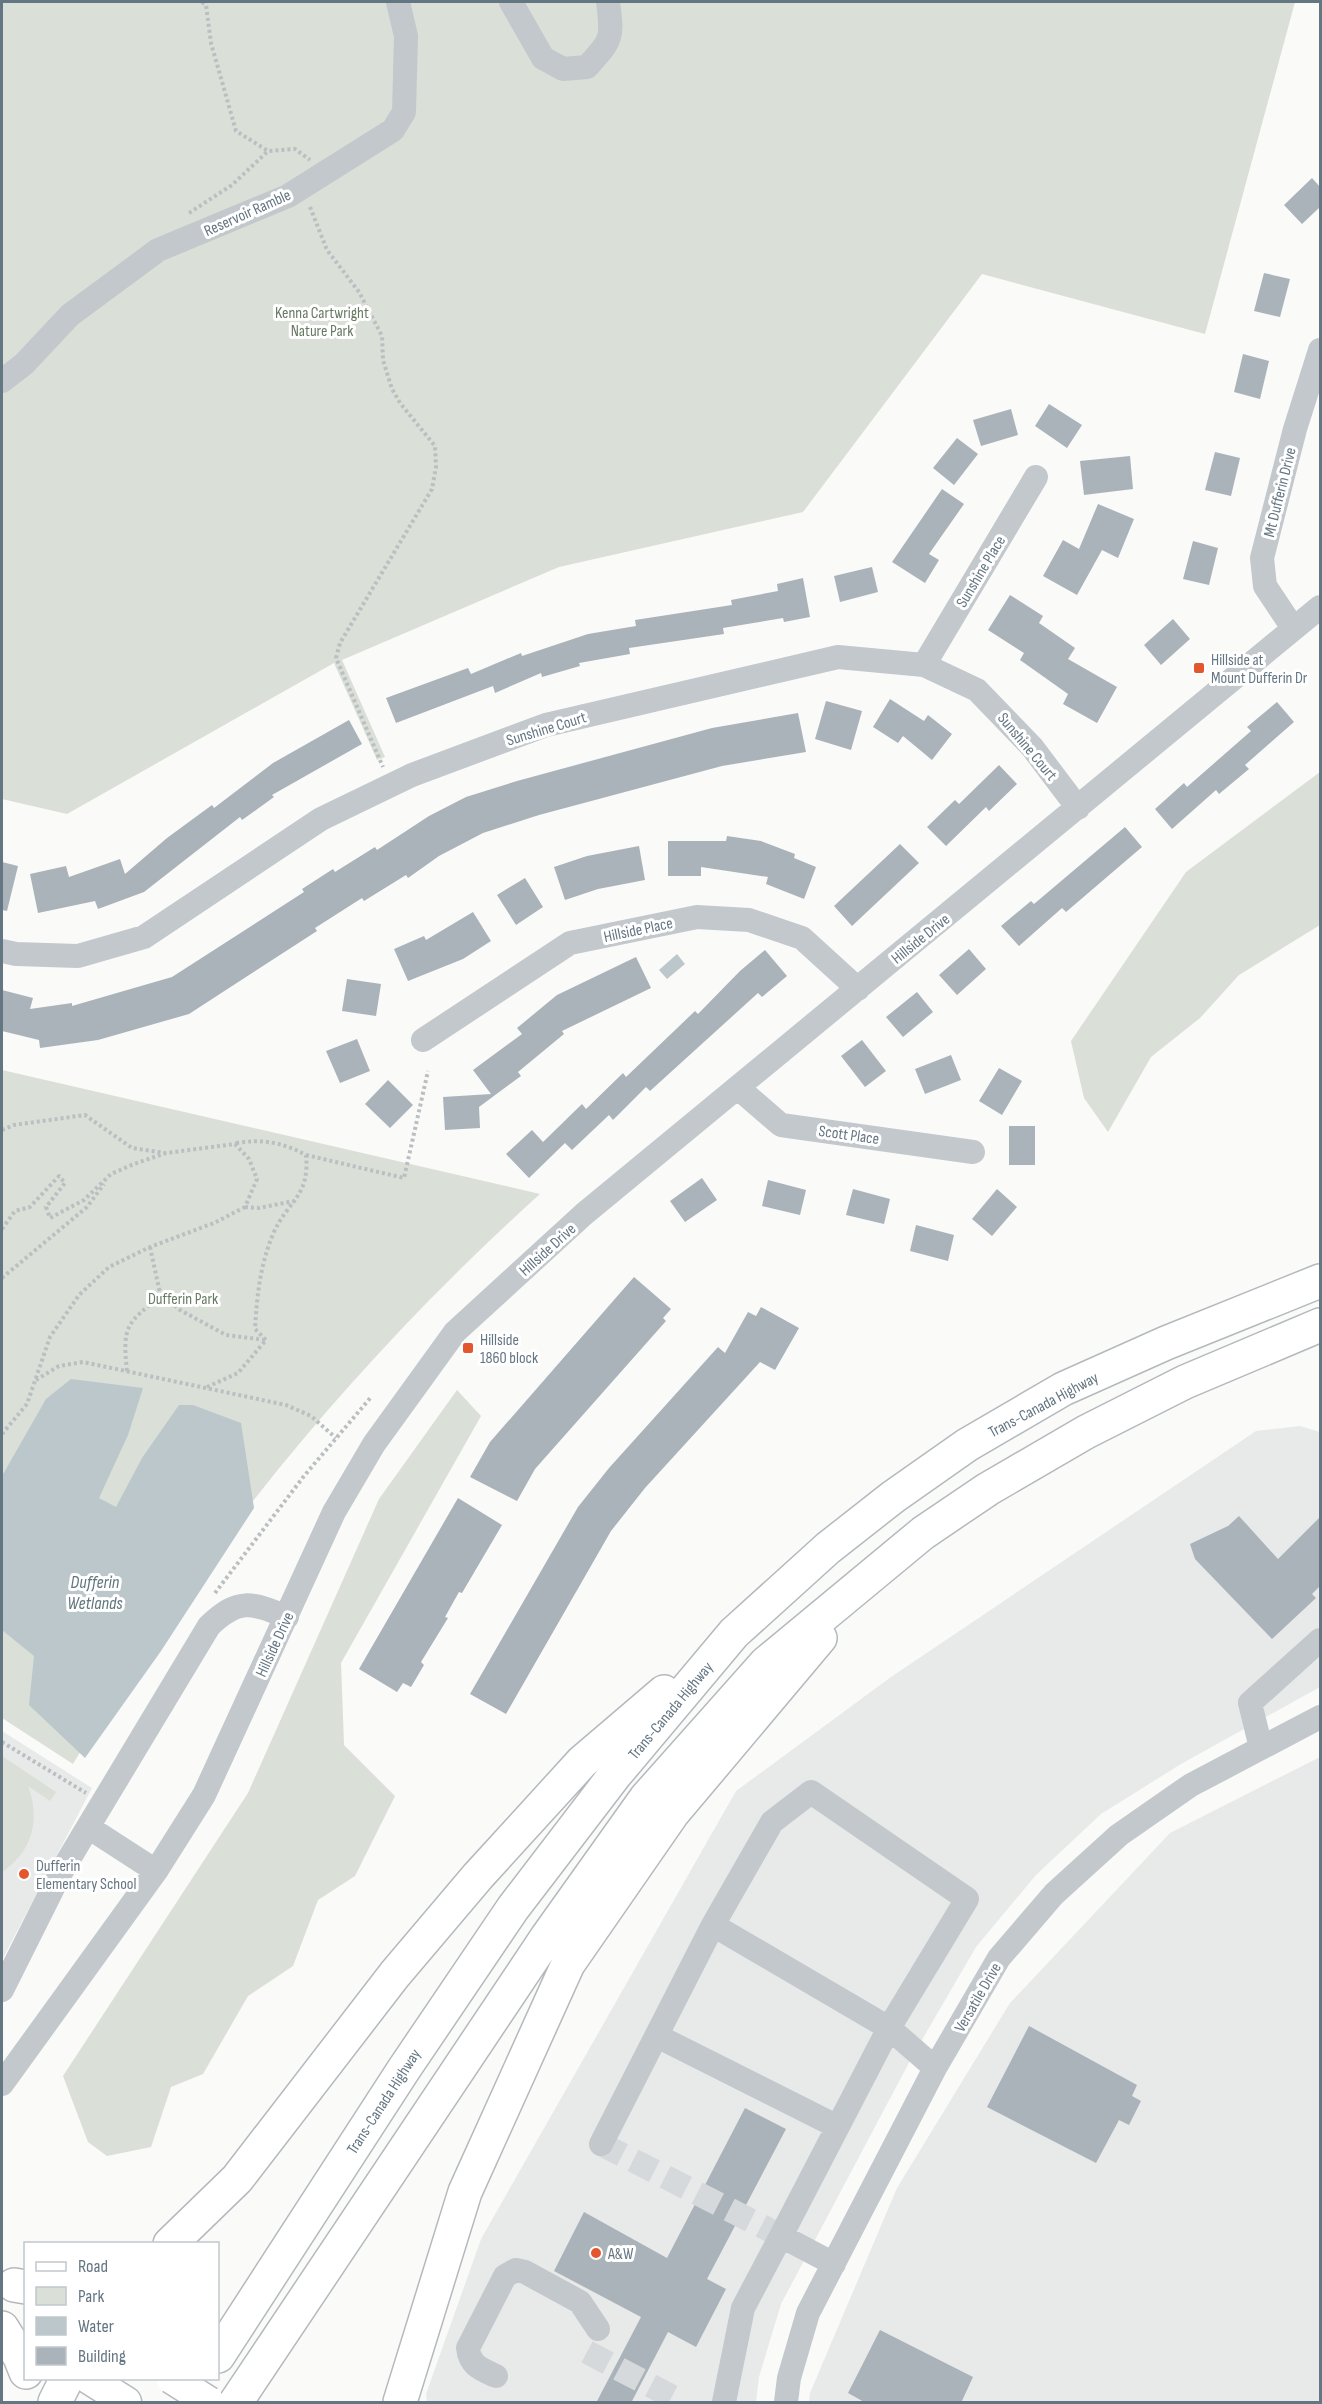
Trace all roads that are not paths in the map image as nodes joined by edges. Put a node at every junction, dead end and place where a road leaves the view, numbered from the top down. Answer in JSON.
{"nodes":[{"id":1,"x":398,"y":2,"type":"edge"},
{"id":2,"x":511,"y":2,"type":"edge"},
{"id":3,"x":608,"y":2,"type":"edge"},
{"id":4,"x":1320,"y":350,"type":"edge"},
{"id":5,"x":2,"y":381,"type":"edge"},
{"id":6,"x":1036,"y":477,"type":"dead end"},
{"id":7,"x":1320,"y":608,"type":"edge"},
{"id":8,"x":1293,"y":628,"type":"junction"},
{"id":9,"x":924,"y":665,"type":"junction"},
{"id":10,"x":1078,"y":808,"type":"junction"},
{"id":11,"x":2,"y":951,"type":"edge"},
{"id":12,"x":858,"y":989,"type":"junction"},
{"id":13,"x":423,"y":1040,"type":"dead end"},
{"id":14,"x":738,"y":1088,"type":"junction"},
{"id":15,"x":973,"y":1152,"type":"dead end"},
{"id":16,"x":1320,"y":1281,"type":"edge"},
{"id":17,"x":1320,"y":1325,"type":"edge"},
{"id":18,"x":875,"y":1572,"type":"junction"},
{"id":19,"x":287,"y":1617,"type":"junction"},
{"id":20,"x":734,"y":1633,"type":"junction"},
{"id":21,"x":1320,"y":1640,"type":"edge"},
{"id":22,"x":1320,"y":1717,"type":"edge"},
{"id":23,"x":1261,"y":1748,"type":"junction"},
{"id":24,"x":88,"y":1827,"type":"junction"},
{"id":25,"x":156,"y":1871,"type":"junction"},
{"id":26,"x":713,"y":1925,"type":"junction"},
{"id":27,"x":11,"y":1951,"type":"edge"},
{"id":28,"x":2,"y":1990,"type":"edge"},
{"id":29,"x":889,"y":2028,"type":"junction"},
{"id":30,"x":657,"y":2036,"type":"junction"},
{"id":31,"x":936,"y":2068,"type":"junction"},
{"id":32,"x":2,"y":2084,"type":"edge"},
{"id":33,"x":836,"y":2126,"type":"junction"},
{"id":34,"x":602,"y":2144,"type":"dead end"},
{"id":35,"x":781,"y":2236,"type":"junction"},
{"id":36,"x":172,"y":2242,"type":"edge"},
{"id":37,"x":834,"y":2264,"type":"junction"},
{"id":38,"x":2,"y":2327,"type":"edge"},
{"id":39,"x":598,"y":2329,"type":"tunnel mouth"},
{"id":40,"x":24,"y":2339,"type":"edge"},
{"id":41,"x":219,"y":2354,"type":"edge"},
{"id":42,"x":24,"y":2367,"type":"edge"},
{"id":43,"x":496,"y":2376,"type":"dead end"},
{"id":44,"x":28,"y":2380,"type":"edge"},
{"id":45,"x":66,"y":2380,"type":"edge"},
{"id":46,"x":90,"y":2380,"type":"edge"},
{"id":47,"x":173,"y":2380,"type":"edge"},
{"id":48,"x":202,"y":2380,"type":"edge"},
{"id":49,"x":36,"y":2403,"type":"edge"},
{"id":50,"x":55,"y":2403,"type":"edge"},
{"id":51,"x":126,"y":2403,"type":"edge"},
{"id":52,"x":188,"y":2403,"type":"edge"},
{"id":53,"x":208,"y":2403,"type":"edge"},
{"id":54,"x":236,"y":2403,"type":"edge"},
{"id":55,"x":399,"y":2403,"type":"edge"},
{"id":56,"x":724,"y":2403,"type":"edge"},
{"id":57,"x":786,"y":2403,"type":"edge"}],
"edges":[{"from":1,"to":5,"type":"street","name":"Reservoir Ramble"},
{"from":2,"to":3,"type":"street"},
{"from":4,"to":8,"type":"street","name":"Mt Dufferin Drive"},
{"from":6,"to":9,"type":"street","name":"Sunshine Place"},
{"from":7,"to":8,"type":"street","name":"Hillside Drive"},
{"from":8,"to":10,"type":"street","name":"Hillside Drive"},
{"from":9,"to":10,"type":"street","name":"Sunshine Court"},
{"from":9,"to":11,"type":"street","name":"Sunshine Court"},
{"from":10,"to":12,"type":"street","name":"Hillside Drive"},
{"from":12,"to":13,"type":"street","name":"Hillside Place"},
{"from":12,"to":14,"type":"street","name":"Hillside Drive"},
{"from":14,"to":15,"type":"street","name":"Scott Place"},
{"from":14,"to":19,"type":"street","name":"Hillside Drive"},
{"from":16,"to":20,"type":"highway","name":"Trans-Canada Highway"},
{"from":17,"to":18,"type":"highway"},
{"from":18,"to":54,"type":"highway"},
{"from":18,"to":55,"type":"highway"},
{"from":19,"to":24,"type":"street"},
{"from":19,"to":25,"type":"street","name":"Hillside Drive"},
{"from":20,"to":36,"type":"highway"},
{"from":20,"to":41,"type":"highway","name":"Trans-Canada Highway"},
{"from":21,"to":23,"type":"street"},
{"from":22,"to":23,"type":"street","name":"Versatile Drive"},
{"from":23,"to":31,"type":"street","name":"Versatile Drive"},
{"from":24,"to":25,"type":"street"},
{"from":24,"to":27,"type":"street"},
{"from":25,"to":32,"type":"street","name":"Hillside Drive"},
{"from":26,"to":29,"type":"street"},
{"from":26,"to":29,"type":"street"},
{"from":26,"to":30,"type":"street"},
{"from":27,"to":28,"type":"street"},
{"from":29,"to":31,"type":"street"},
{"from":29,"to":33,"type":"street"},
{"from":30,"to":33,"type":"street"},
{"from":30,"to":34,"type":"street"},
{"from":31,"to":37,"type":"street","name":"Versatile Drive"},
{"from":33,"to":35,"type":"street"},
{"from":35,"to":37,"type":"street"},
{"from":35,"to":56,"type":"street"},
{"from":37,"to":57,"type":"street","name":"Versatile Drive"},
{"from":38,"to":40,"type":"main road"},
{"from":38,"to":42,"type":"highway"},
{"from":39,"to":43,"type":"street"},
{"from":44,"to":49,"type":"highway"},
{"from":45,"to":50,"type":"highway"},
{"from":46,"to":51,"type":"main road"},
{"from":47,"to":53,"type":"main road","bridge":true},
{"from":48,"to":52,"type":"highway"}]}
